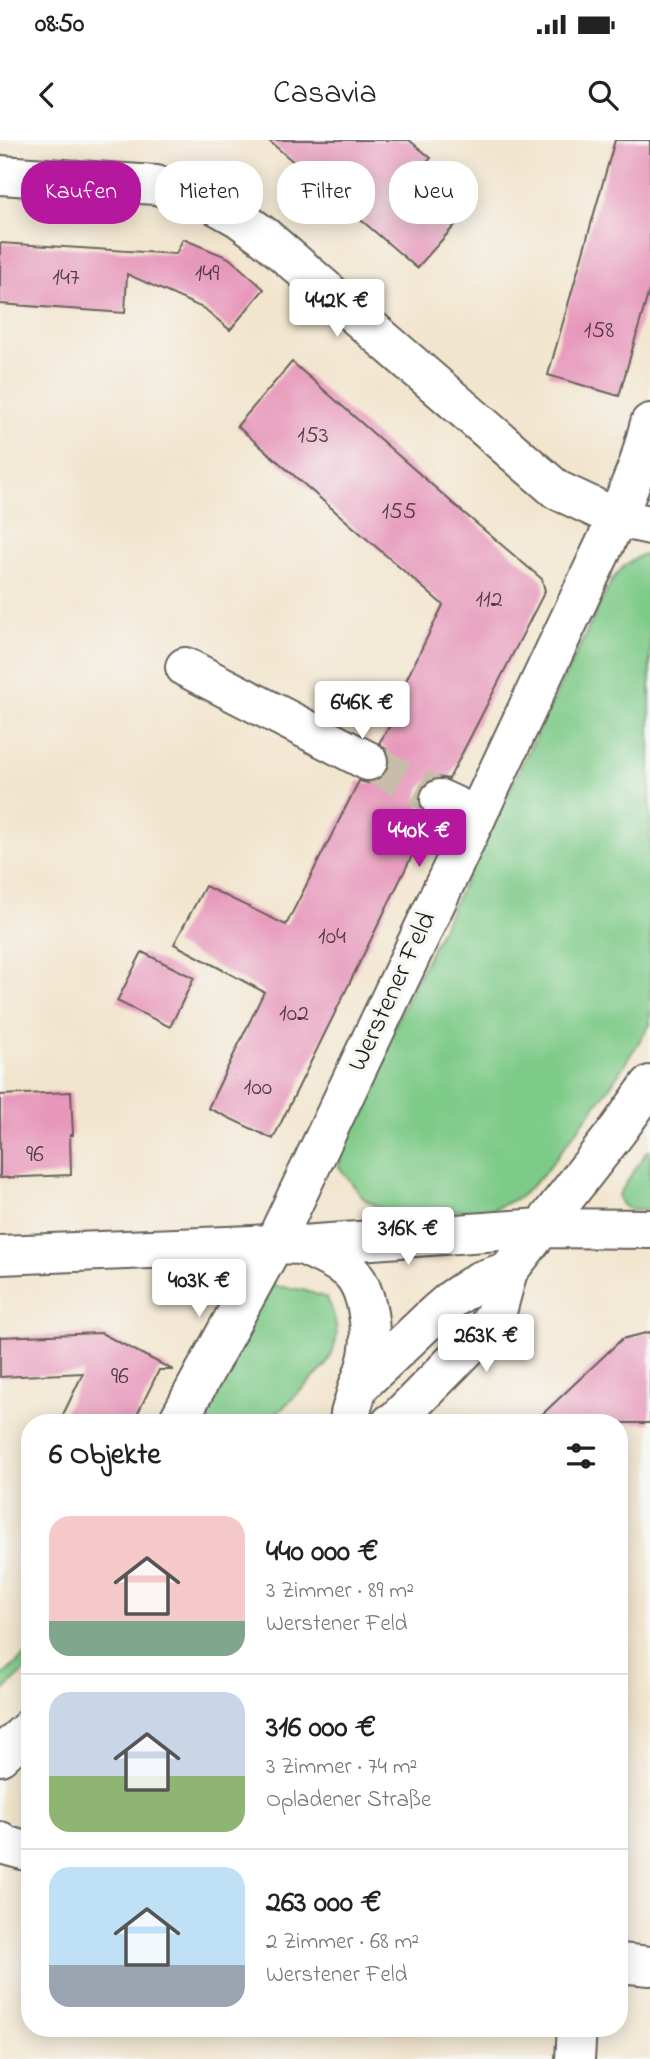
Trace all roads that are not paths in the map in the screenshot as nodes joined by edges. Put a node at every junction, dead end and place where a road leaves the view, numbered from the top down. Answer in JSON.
{"nodes":[{"id":1,"x":0,"y":175,"type":"edge"},
{"id":2,"x":650,"y":423,"type":"edge"},
{"id":3,"x":634,"y":522,"type":"edge"},
{"id":4,"x":185,"y":667,"type":"dead end"},
{"id":5,"x":368,"y":761,"type":"tunnel mouth"},
{"id":6,"x":440,"y":799,"type":"tunnel mouth"},
{"id":7,"x":477,"y":816,"type":"junction"},
{"id":8,"x":650,"y":1085,"type":"edge"},
{"id":9,"x":541,"y":1228,"type":"junction"},
{"id":10,"x":650,"y":1229,"type":"edge"},
{"id":11,"x":288,"y":1244,"type":"junction"},
{"id":12,"x":0,"y":1255,"type":"edge"},
{"id":13,"x":508,"y":1271,"type":"junction"},
{"id":14,"x":354,"y":1405,"type":"edge"},
{"id":15,"x":183,"y":1414,"type":"edge"},
{"id":16,"x":402,"y":1414,"type":"edge"},
{"id":17,"x":21,"y":1736,"type":"edge"},
{"id":18,"x":0,"y":1756,"type":"edge"},
{"id":19,"x":0,"y":1841,"type":"edge"},
{"id":20,"x":21,"y":1850,"type":"edge"},
{"id":21,"x":628,"y":1964,"type":"edge"},
{"id":22,"x":650,"y":1966,"type":"edge"},
{"id":23,"x":576,"y":2037,"type":"edge"},
{"id":24,"x":575,"y":2059,"type":"edge"}],
"edges":[{"from":1,"to":3,"type":"street"},
{"from":2,"to":3,"type":"street","name":"Werstener Feld"},
{"from":3,"to":7,"type":"street","name":"Werstener Feld"},
{"from":4,"to":5,"type":"street"},
{"from":6,"to":7,"type":"street"},
{"from":7,"to":11,"type":"street","name":"Werstener Feld"},
{"from":8,"to":9,"type":"street"},
{"from":9,"to":10,"type":"street"},
{"from":9,"to":11,"type":"street"},
{"from":9,"to":13,"type":"street"},
{"from":11,"to":12,"type":"street"},
{"from":11,"to":14,"type":"street"},
{"from":11,"to":15,"type":"street","name":"Werstener Feld"},
{"from":13,"to":14,"type":"street"},
{"from":13,"to":16,"type":"street"},
{"from":17,"to":18,"type":"street"},
{"from":19,"to":20,"type":"street"},
{"from":21,"to":22,"type":"street"},
{"from":23,"to":24,"type":"street"}]}
